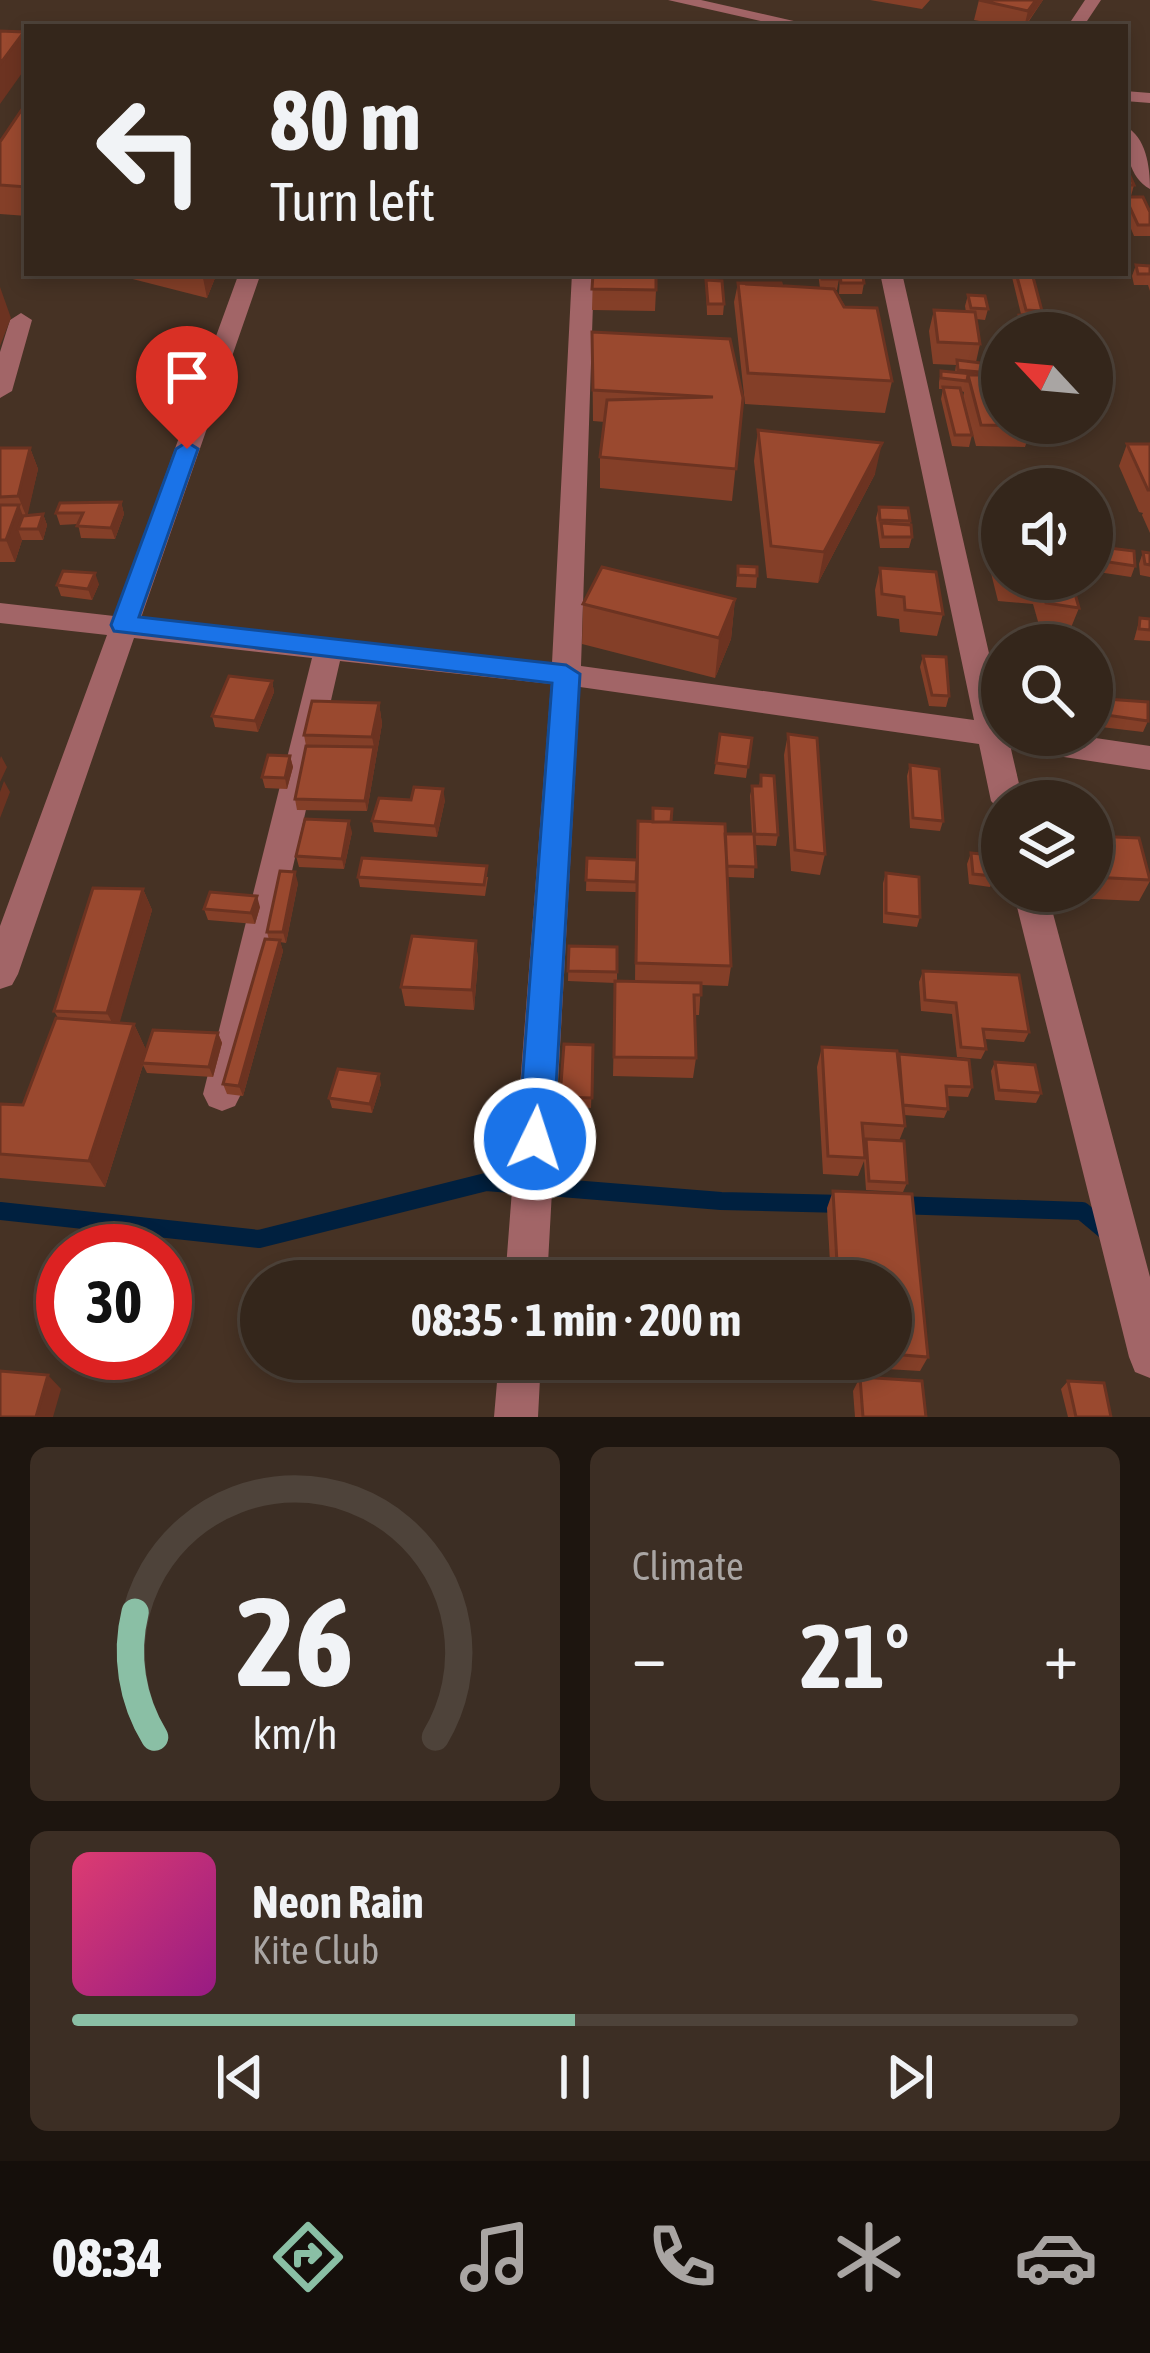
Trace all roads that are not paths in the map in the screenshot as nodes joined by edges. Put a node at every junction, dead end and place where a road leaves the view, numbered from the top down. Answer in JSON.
{"nodes":[{"id":1,"x":676,"y":0,"type":"edge"},
{"id":2,"x":797,"y":24,"type":"edge"},
{"id":3,"x":1128,"y":138,"type":"edge"},
{"id":4,"x":1150,"y":183,"type":"edge"},
{"id":5,"x":249,"y":276,"type":"edge"},
{"id":6,"x":583,"y":276,"type":"edge"},
{"id":7,"x":892,"y":276,"type":"edge"},
{"id":8,"x":21,"y":320,"type":"dead end"},
{"id":9,"x":0,"y":391,"type":"edge"},
{"id":10,"x":0,"y":613,"type":"edge"},
{"id":11,"x":124,"y":625,"type":"junction"},
{"id":12,"x":329,"y":648,"type":"junction"},
{"id":13,"x":566,"y":674,"type":"junction"},
{"id":14,"x":981,"y":692,"type":"edge"},
{"id":15,"x":981,"y":733,"type":"edge"},
{"id":16,"x":1113,"y":752,"type":"edge"},
{"id":17,"x":1150,"y":758,"type":"edge"},
{"id":18,"x":1035,"y":912,"type":"edge"},
{"id":19,"x":0,"y":974,"type":"edge"},
{"id":20,"x":222,"y":1094,"type":"edge"},
{"id":21,"x":527,"y":1260,"type":"edge"},
{"id":22,"x":1150,"y":1358,"type":"edge"},
{"id":23,"x":519,"y":1380,"type":"edge"},
{"id":24,"x":516,"y":1417,"type":"edge"}],
"edges":[{"from":1,"to":2,"type":"street"},
{"from":3,"to":4,"type":"street"},
{"from":5,"to":11,"type":"street"},
{"from":6,"to":13,"type":"street"},
{"from":7,"to":14,"type":"street"},
{"from":8,"to":9,"type":"street"},
{"from":10,"to":11,"type":"street"},
{"from":11,"to":12,"type":"street"},
{"from":11,"to":19,"type":"street"},
{"from":12,"to":13,"type":"street"},
{"from":12,"to":20,"type":"street"},
{"from":13,"to":15,"type":"street"},
{"from":13,"to":21,"type":"street"},
{"from":16,"to":17,"type":"street"},
{"from":18,"to":22,"type":"street"},
{"from":23,"to":24,"type":"street"}]}
